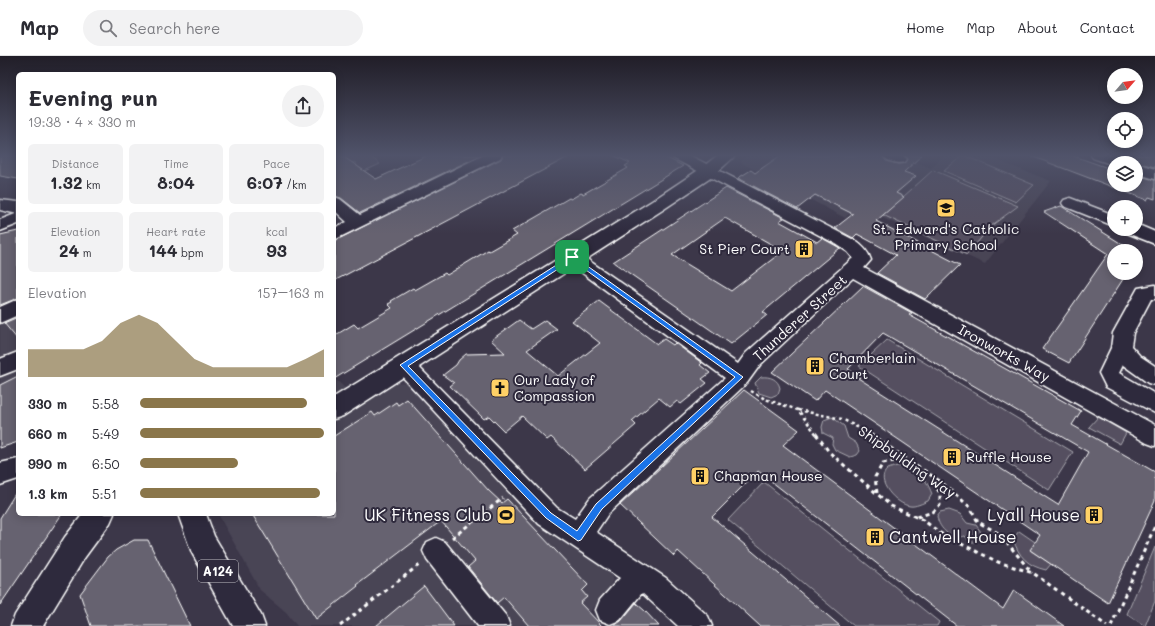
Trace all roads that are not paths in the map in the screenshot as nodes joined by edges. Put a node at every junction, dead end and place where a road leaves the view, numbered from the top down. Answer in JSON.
{"nodes":[{"id":1,"x":442,"y":182,"type":"edge"},
{"id":2,"x":692,"y":182,"type":"edge"},
{"id":3,"x":731,"y":182,"type":"edge"},
{"id":4,"x":1070,"y":203,"type":"dead end"},
{"id":5,"x":336,"y":204,"type":"edge"},
{"id":6,"x":0,"y":205,"type":"edge"},
{"id":7,"x":16,"y":208,"type":"edge"},
{"id":8,"x":1107,"y":218,"type":"edge"},
{"id":9,"x":16,"y":219,"type":"edge"},
{"id":10,"x":359,"y":223,"type":"junction"},
{"id":11,"x":0,"y":226,"type":"edge"},
{"id":12,"x":1143,"y":233,"type":"edge"},
{"id":13,"x":336,"y":234,"type":"edge"},
{"id":14,"x":1155,"y":238,"type":"edge"},
{"id":15,"x":572,"y":257,"type":"junction"},
{"id":16,"x":853,"y":270,"type":"junction"},
{"id":17,"x":1155,"y":292,"type":"edge"},
{"id":18,"x":16,"y":307,"type":"edge"},
{"id":19,"x":0,"y":316,"type":"edge"},
{"id":20,"x":1120,"y":348,"type":"junction"},
{"id":21,"x":16,"y":361,"type":"edge"},
{"id":22,"x":404,"y":365,"type":"junction"},
{"id":23,"x":0,"y":368,"type":"edge"},
{"id":24,"x":1155,"y":377,"type":"edge"},
{"id":25,"x":737,"y":379,"type":"junction"},
{"id":26,"x":1155,"y":404,"type":"edge"},
{"id":27,"x":336,"y":408,"type":"edge"},
{"id":28,"x":1155,"y":436,"type":"edge"},
{"id":29,"x":16,"y":470,"type":"edge"},
{"id":30,"x":0,"y":474,"type":"edge"},
{"id":31,"x":98,"y":516,"type":"edge"},
{"id":32,"x":193,"y":516,"type":"edge"},
{"id":33,"x":578,"y":537,"type":"junction"},
{"id":34,"x":436,"y":551,"type":"dead end"},
{"id":35,"x":640,"y":575,"type":"junction"},
{"id":36,"x":610,"y":610,"type":"dead end"},
{"id":37,"x":26,"y":626,"type":"edge"},
{"id":38,"x":250,"y":626,"type":"edge"},
{"id":39,"x":496,"y":626,"type":"edge"},
{"id":40,"x":698,"y":626,"type":"edge"}],
"edges":[{"from":1,"to":10,"type":"street"},
{"from":2,"to":15,"type":"main road"},
{"from":3,"to":16,"type":"street","name":"Thunderer Street"},
{"from":4,"to":8,"type":"street"},
{"from":5,"to":10,"type":"street"},
{"from":6,"to":7,"type":"main road"},
{"from":9,"to":11,"type":"street"},
{"from":10,"to":13,"type":"street"},
{"from":12,"to":14,"type":"street"},
{"from":15,"to":22,"type":"main road"},
{"from":15,"to":25,"type":"street"},
{"from":16,"to":25,"type":"street","name":"Thunderer Street"},
{"from":16,"to":28,"type":"street","name":"Ironworks Way"},
{"from":17,"to":20,"type":"street"},
{"from":18,"to":19,"type":"street"},
{"from":20,"to":24,"type":"street"},
{"from":20,"to":26,"type":"street"},
{"from":21,"to":23,"type":"street"},
{"from":22,"to":27,"type":"main road"},
{"from":22,"to":33,"type":"street"},
{"from":25,"to":33,"type":"street","name":"Thunderer Street"},
{"from":29,"to":30,"type":"street"},
{"from":31,"to":37,"type":"main road"},
{"from":32,"to":38,"type":"main road","number":"A124"},
{"from":33,"to":35,"type":"street"},
{"from":34,"to":39,"type":"street"},
{"from":35,"to":36,"type":"street"},
{"from":35,"to":40,"type":"street"}]}
